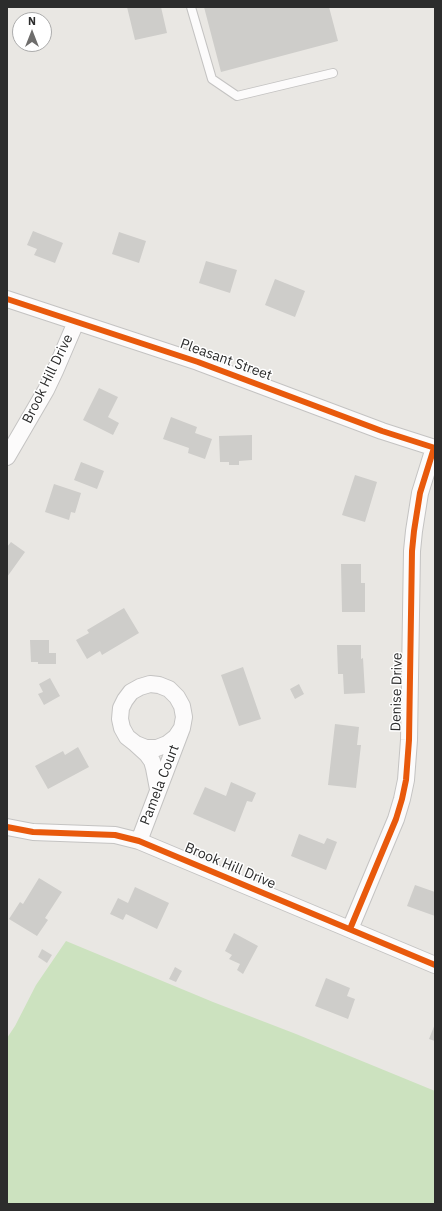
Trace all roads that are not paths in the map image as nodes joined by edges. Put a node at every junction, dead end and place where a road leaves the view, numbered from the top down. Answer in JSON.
{"nodes":[{"id":1,"x":191,"y":7,"type":"edge"},
{"id":2,"x":333,"y":73,"type":"dead end"},
{"id":3,"x":7,"y":300,"type":"edge"},
{"id":4,"x":76,"y":322,"type":"junction"},
{"id":5,"x":434,"y":448,"type":"edge"},
{"id":6,"x":7,"y":457,"type":"edge"},
{"id":7,"x":182,"y":728,"type":"junction"},
{"id":8,"x":136,"y":744,"type":"junction"},
{"id":9,"x":158,"y":791,"type":"junction"},
{"id":10,"x":8,"y":830,"type":"edge"},
{"id":11,"x":139,"y":841,"type":"junction"},
{"id":12,"x":350,"y":929,"type":"junction"},
{"id":13,"x":435,"y":965,"type":"edge"}],
"edges":[{"from":1,"to":2,"type":"lane"},
{"from":3,"to":4,"type":"street","name":"Pleasant Street"},
{"from":4,"to":5,"type":"street","name":"Pleasant Street"},
{"from":4,"to":6,"type":"street","name":"Brook Hill Drive"},
{"from":5,"to":12,"type":"street","name":"Denise Drive"},
{"from":7,"to":8,"type":"street","name":"Pamela Court"},
{"from":7,"to":8,"type":"street","name":"Pamela Court"},
{"from":7,"to":9,"type":"street","name":"Pamela Court"},
{"from":8,"to":9,"type":"street"},
{"from":9,"to":11,"type":"street","name":"Pamela Court"},
{"from":10,"to":11,"type":"street","name":"Brook Hill Drive"},
{"from":11,"to":12,"type":"street","name":"Brook Hill Drive"},
{"from":12,"to":13,"type":"street","name":"Brook Hill Drive"}]}
